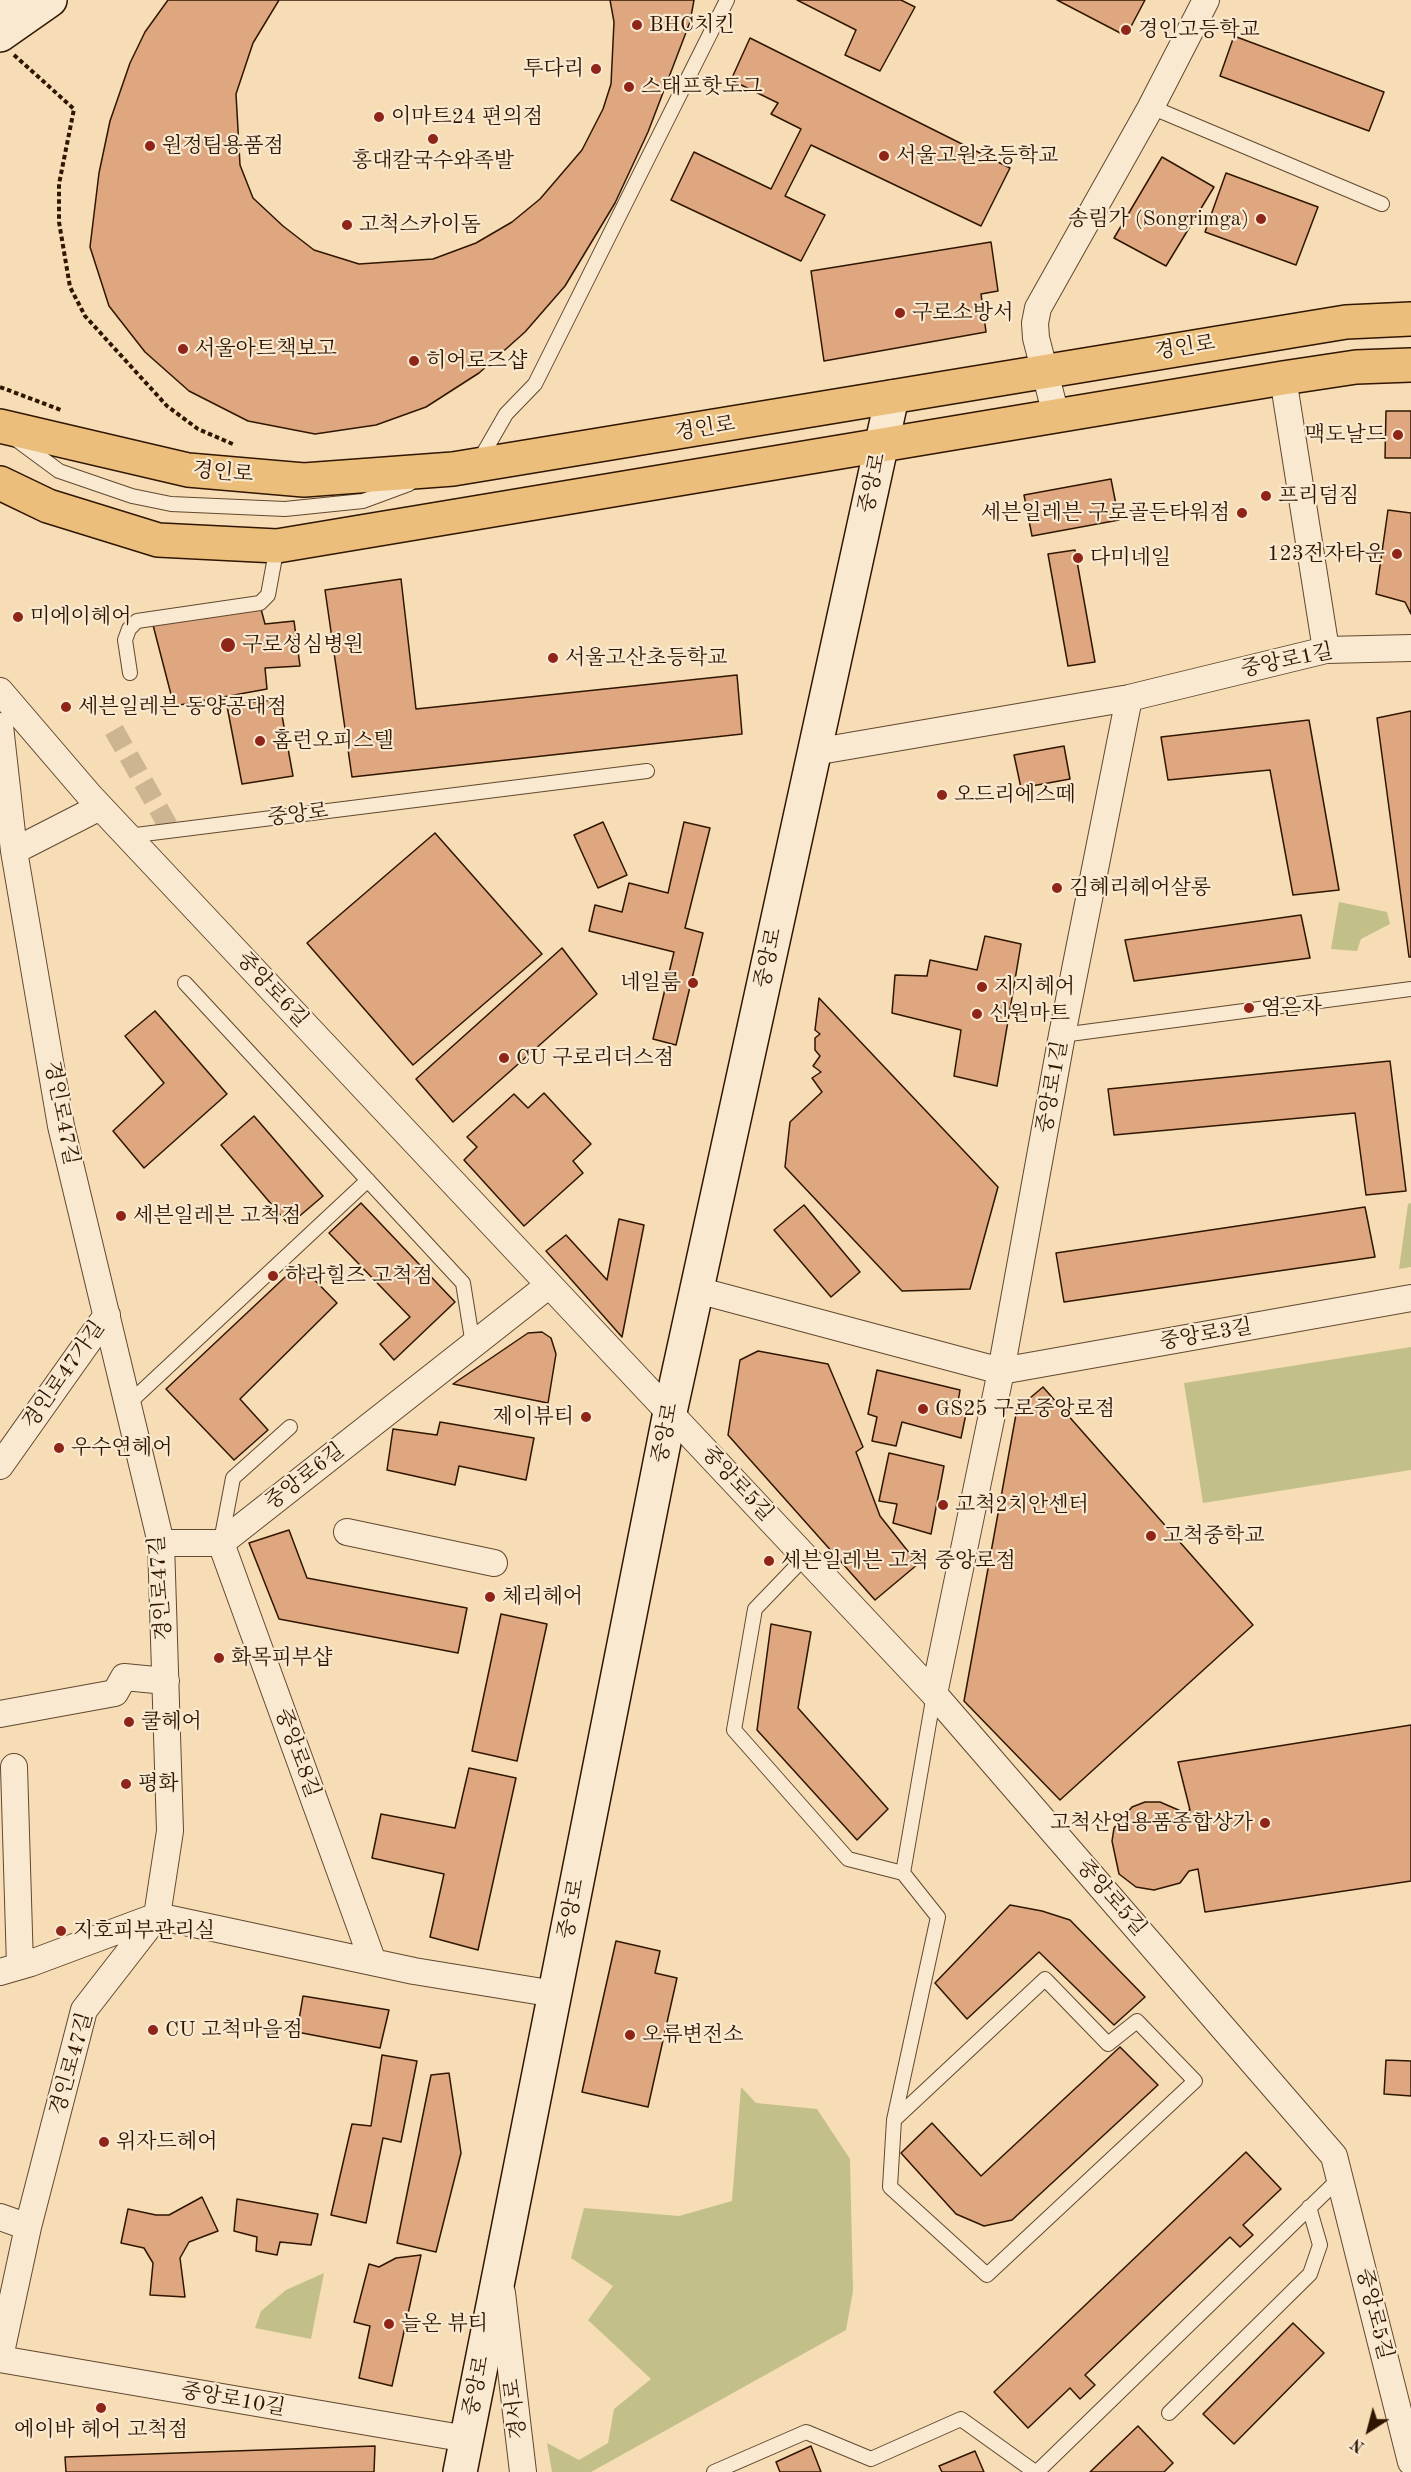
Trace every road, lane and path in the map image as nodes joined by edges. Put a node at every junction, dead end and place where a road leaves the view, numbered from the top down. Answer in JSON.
{"nodes":[{"id":1,"x":7,"y":0,"type":"edge"},
{"id":2,"x":50,"y":0,"type":"edge"},
{"id":3,"x":727,"y":0,"type":"edge"},
{"id":4,"x":1206,"y":0,"type":"edge"},
{"id":5,"x":0,"y":5,"type":"edge"},
{"id":6,"x":4,"y":42,"type":"edge"},
{"id":7,"x":1151,"y":107,"type":"junction"},
{"id":8,"x":1382,"y":204,"type":"dead end"},
{"id":9,"x":1411,"y":320,"type":"edge"},
{"id":10,"x":1411,"y":364,"type":"edge"},
{"id":11,"x":1044,"y":370,"type":"junction"},
{"id":12,"x":1283,"y":378,"type":"junction"},
{"id":13,"x":0,"y":387,"type":"edge"},
{"id":14,"x":892,"y":398,"type":"junction"},
{"id":15,"x":71,"y":414,"type":"dead end"},
{"id":16,"x":1056,"y":415,"type":"junction"},
{"id":17,"x":0,"y":427,"type":"edge"},
{"id":18,"x":881,"y":445,"type":"junction"},
{"id":19,"x":240,"y":448,"type":"dead end"},
{"id":20,"x":465,"y":467,"type":"junction"},
{"id":21,"x":0,"y":483,"type":"edge"},
{"id":22,"x":277,"y":546,"type":"junction"},
{"id":23,"x":1411,"y":648,"type":"edge"},
{"id":24,"x":1326,"y":650,"type":"junction"},
{"id":25,"x":130,"y":672,"type":"dead end"},
{"id":26,"x":0,"y":691,"type":"edge"},
{"id":27,"x":1130,"y":698,"type":"junction"},
{"id":28,"x":0,"y":726,"type":"edge"},
{"id":29,"x":814,"y":752,"type":"junction"},
{"id":30,"x":647,"y":771,"type":"dead end"},
{"id":31,"x":100,"y":807,"type":"junction"},
{"id":32,"x":128,"y":836,"type":"junction"},
{"id":33,"x":14,"y":851,"type":"junction"},
{"id":34,"x":185,"y":983,"type":"dead end"},
{"id":35,"x":1411,"y":989,"type":"edge"},
{"id":36,"x":1062,"y":1035,"type":"junction"},
{"id":37,"x":368,"y":1180,"type":"junction"},
{"id":38,"x":549,"y":1285,"type":"junction"},
{"id":39,"x":697,"y":1290,"type":"junction"},
{"id":40,"x":1411,"y":1298,"type":"edge"},
{"id":41,"x":107,"y":1314,"type":"junction"},
{"id":42,"x":473,"y":1345,"type":"junction"},
{"id":43,"x":1001,"y":1371,"type":"junction"},
{"id":44,"x":128,"y":1404,"type":"junction"},
{"id":45,"x":670,"y":1412,"type":"junction"},
{"id":46,"x":290,"y":1427,"type":"dead end"},
{"id":47,"x":0,"y":1466,"type":"edge"},
{"id":48,"x":347,"y":1532,"type":"dead end"},
{"id":49,"x":221,"y":1543,"type":"junction"},
{"id":50,"x":161,"y":1544,"type":"junction"},
{"id":51,"x":805,"y":1557,"type":"junction"},
{"id":52,"x":494,"y":1563,"type":"dead end"},
{"id":53,"x":166,"y":1681,"type":"junction"},
{"id":54,"x":934,"y":1694,"type":"junction"},
{"id":55,"x":0,"y":1714,"type":"edge"},
{"id":56,"x":14,"y":1767,"type":"dead end"},
{"id":57,"x":903,"y":1873,"type":"junction"},
{"id":58,"x":157,"y":1916,"type":"junction"},
{"id":59,"x":373,"y":1962,"type":"junction"},
{"id":60,"x":10,"y":1969,"type":"edge"},
{"id":61,"x":555,"y":1994,"type":"junction"},
{"id":62,"x":894,"y":2120,"type":"junction"},
{"id":63,"x":1340,"y":2178,"type":"junction"},
{"id":64,"x":1309,"y":2207,"type":"junction"},
{"id":65,"x":0,"y":2217,"type":"edge"},
{"id":66,"x":28,"y":2227,"type":"junction"},
{"id":67,"x":500,"y":2275,"type":"junction"},
{"id":68,"x":0,"y":2358,"type":"edge"},
{"id":69,"x":1169,"y":2413,"type":"dead end"},
{"id":70,"x":467,"y":2439,"type":"junction"},
{"id":71,"x":1411,"y":2462,"type":"edge"},
{"id":72,"x":460,"y":2472,"type":"edge"},
{"id":73,"x":523,"y":2472,"type":"edge"},
{"id":74,"x":714,"y":2472,"type":"edge"},
{"id":75,"x":1036,"y":2472,"type":"edge"}],
"edges":[{"from":1,"to":5,"type":"main road"},
{"from":2,"to":6,"type":"main road"},
{"from":3,"to":20,"type":"lane"},
{"from":4,"to":7,"type":"street"},
{"from":6,"to":19,"type":"path"},
{"from":7,"to":8,"type":"lane"},
{"from":7,"to":11,"type":"street"},
{"from":9,"to":11,"type":"main road","name":"경인로"},
{"from":10,"to":12,"type":"main road","name":"경인로"},
{"from":11,"to":14,"type":"main road","name":"경인로"},
{"from":11,"to":16,"type":"street"},
{"from":12,"to":16,"type":"main road","name":"경인로"},
{"from":12,"to":24,"type":"street"},
{"from":13,"to":15,"type":"path"},
{"from":14,"to":18,"type":"main road","name":"중앙로"},
{"from":14,"to":20,"type":"main road","name":"경인로"},
{"from":16,"to":18,"type":"main road","name":"경인로"},
{"from":17,"to":20,"type":"main road","name":"경인로"},
{"from":18,"to":22,"type":"main road","name":"경인로"},
{"from":18,"to":29,"type":"main road","name":"중앙로"},
{"from":21,"to":22,"type":"main road","name":"경인로"},
{"from":22,"to":25,"type":"lane"},
{"from":23,"to":24,"type":"street","name":"중앙로1길"},
{"from":24,"to":27,"type":"street","name":"중앙로1길"},
{"from":26,"to":31,"type":"street","name":"중앙로6길"},
{"from":27,"to":29,"type":"street","name":"중앙로1길"},
{"from":27,"to":36,"type":"street","name":"중앙로1길"},
{"from":28,"to":33,"type":"street","name":"경인로47길"},
{"from":29,"to":39,"type":"main road","name":"중앙로"},
{"from":30,"to":32,"type":"lane","name":"중앙로"},
{"from":31,"to":32,"type":"street","name":"중앙로6길"},
{"from":31,"to":33,"type":"street"},
{"from":32,"to":38,"type":"street","name":"중앙로6길"},
{"from":33,"to":41,"type":"street","name":"경인로47길"},
{"from":34,"to":37,"type":"lane"},
{"from":35,"to":36,"type":"lane"},
{"from":36,"to":43,"type":"street","name":"중앙로1길"},
{"from":37,"to":42,"type":"lane"},
{"from":37,"to":44,"type":"lane"},
{"from":38,"to":42,"type":"street","name":"중앙로6길"},
{"from":38,"to":45,"type":"street","name":"중앙로6길"},
{"from":39,"to":43,"type":"street","name":"중앙로3길"},
{"from":39,"to":45,"type":"main road","name":"중앙로"},
{"from":40,"to":43,"type":"street","name":"중앙로3길"},
{"from":41,"to":44,"type":"street","name":"경인로47길"},
{"from":41,"to":47,"type":"street","name":"경인로47가길"},
{"from":42,"to":49,"type":"street","name":"중앙로6길"},
{"from":43,"to":54,"type":"street"},
{"from":44,"to":50,"type":"street","name":"경인로47길"},
{"from":45,"to":51,"type":"street","name":"중앙로5길"},
{"from":45,"to":61,"type":"main road","name":"중앙로"},
{"from":46,"to":49,"type":"lane"},
{"from":48,"to":52,"type":"street"},
{"from":49,"to":50,"type":"street"},
{"from":49,"to":59,"type":"street","name":"중앙로8길"},
{"from":50,"to":53,"type":"street","name":"경인로47길"},
{"from":51,"to":54,"type":"street","name":"중앙로5길"},
{"from":51,"to":57,"type":"lane"},
{"from":53,"to":55,"type":"street"},
{"from":53,"to":58,"type":"street","name":"경인로47길"},
{"from":54,"to":57,"type":"lane"},
{"from":54,"to":63,"type":"street","name":"중앙로5길"},
{"from":56,"to":60,"type":"street"},
{"from":57,"to":62,"type":"lane"},
{"from":58,"to":59,"type":"street"},
{"from":58,"to":60,"type":"street"},
{"from":58,"to":66,"type":"street","name":"경인로47길"},
{"from":59,"to":61,"type":"street"},
{"from":61,"to":67,"type":"main road","name":"중앙로"},
{"from":62,"to":62,"type":"lane"},
{"from":63,"to":64,"type":"lane"},
{"from":63,"to":71,"type":"street","name":"중앙로5길"},
{"from":64,"to":69,"type":"lane"},
{"from":64,"to":75,"type":"lane"},
{"from":65,"to":66,"type":"street"},
{"from":66,"to":68,"type":"street","name":"경인로47길"},
{"from":67,"to":70,"type":"main road","name":"중앙로"},
{"from":67,"to":73,"type":"street","name":"경서로"},
{"from":68,"to":70,"type":"street","name":"중앙로10길"},
{"from":70,"to":72,"type":"main road","name":"중앙로"},
{"from":74,"to":75,"type":"lane"}]}
